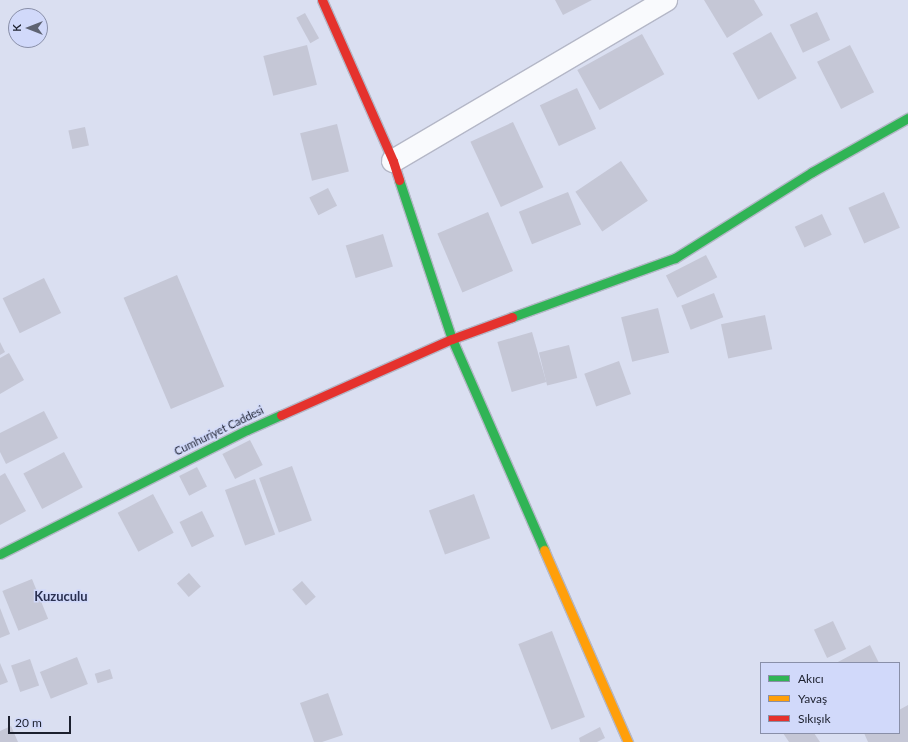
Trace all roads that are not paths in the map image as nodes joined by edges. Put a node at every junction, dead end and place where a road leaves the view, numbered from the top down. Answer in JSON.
{"nodes":[{"id":1,"x":322,"y":0,"type":"edge"},
{"id":2,"x":666,"y":0,"type":"edge"},
{"id":3,"x":908,"y":118,"type":"edge"},
{"id":4,"x":393,"y":161,"type":"junction"},
{"id":5,"x":452,"y":339,"type":"junction"},
{"id":6,"x":0,"y":554,"type":"edge"},
{"id":7,"x":628,"y":742,"type":"edge"}],
"edges":[{"from":1,"to":4,"type":"street"},
{"from":2,"to":4,"type":"street"},
{"from":3,"to":5,"type":"street","name":"Cumhuriyet Caddesi"},
{"from":4,"to":5,"type":"street"},
{"from":5,"to":6,"type":"street","name":"Cumhuriyet Caddesi"},
{"from":5,"to":7,"type":"street"}]}
